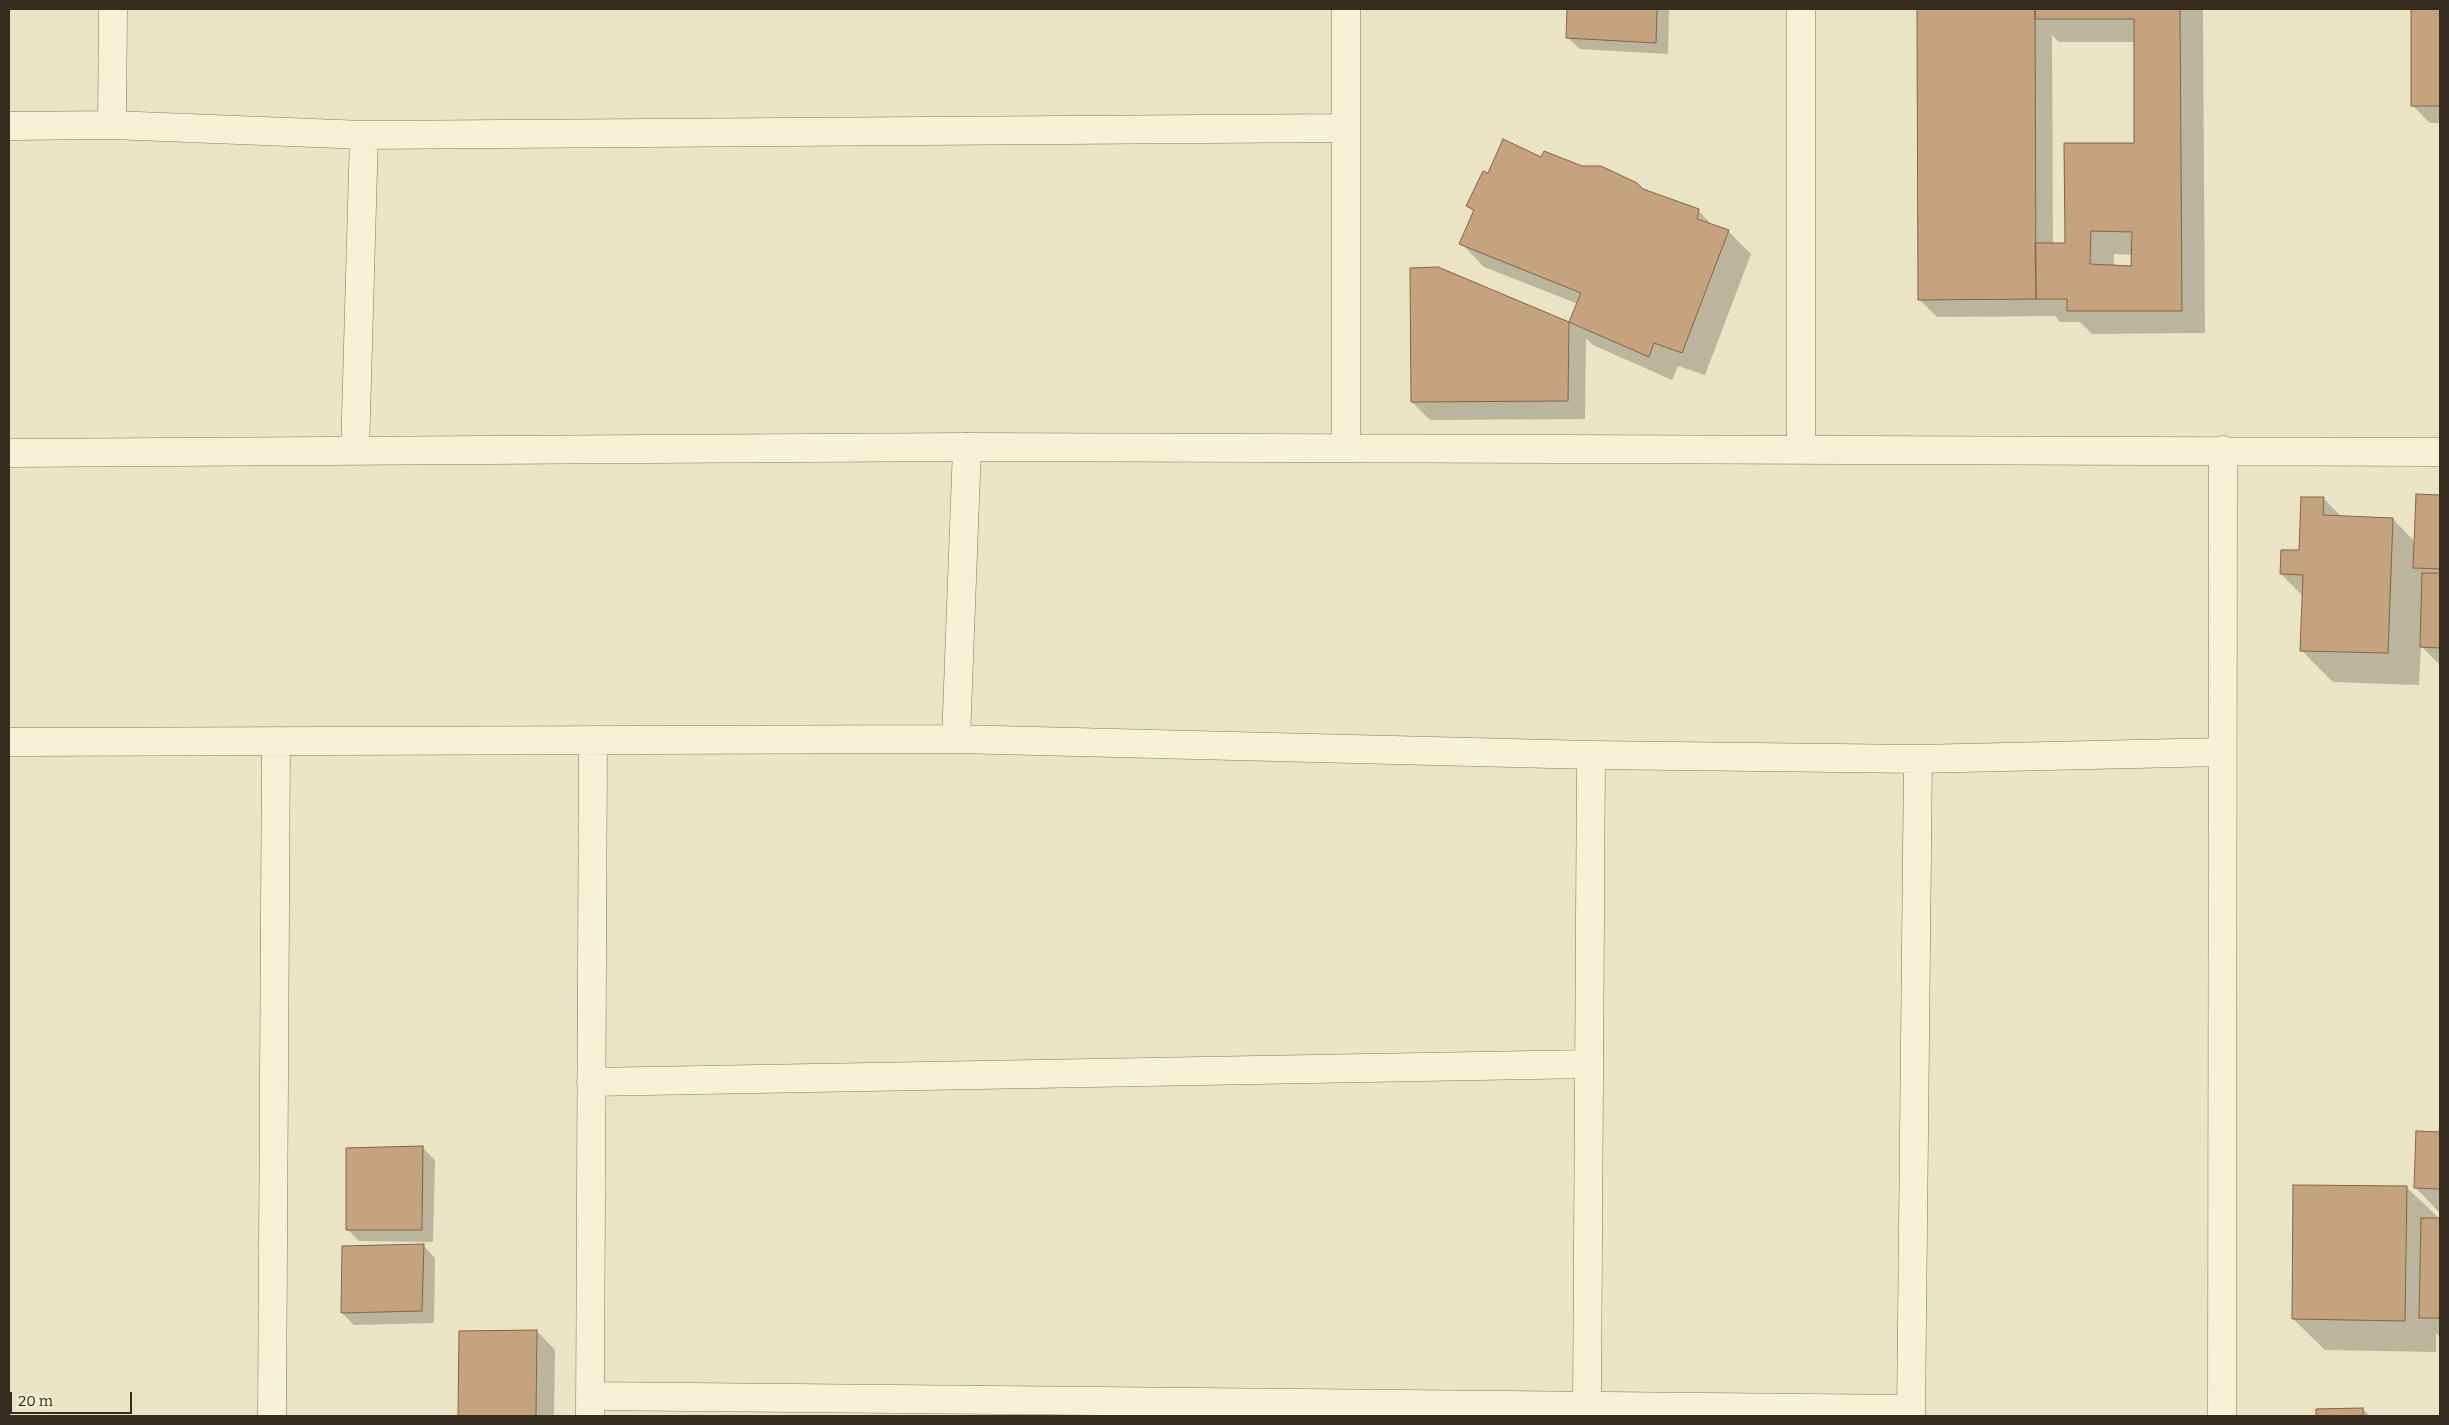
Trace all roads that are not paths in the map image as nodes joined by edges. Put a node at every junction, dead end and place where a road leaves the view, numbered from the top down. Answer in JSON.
{"nodes":[{"id":1,"x":113,"y":9,"type":"edge"},
{"id":2,"x":1346,"y":9,"type":"edge"},
{"id":3,"x":1801,"y":9,"type":"edge"},
{"id":4,"x":112,"y":124,"type":"junction"},
{"id":5,"x":9,"y":126,"type":"edge"},
{"id":6,"x":1346,"y":128,"type":"junction"},
{"id":7,"x":364,"y":135,"type":"junction"},
{"id":8,"x":967,"y":447,"type":"junction"},
{"id":9,"x":1346,"y":448,"type":"junction"},
{"id":10,"x":1801,"y":449,"type":"junction"},
{"id":11,"x":2223,"y":450,"type":"junction"},
{"id":12,"x":355,"y":451,"type":"junction"},
{"id":13,"x":2440,"y":452,"type":"edge"},
{"id":14,"x":9,"y":453,"type":"edge"},
{"id":15,"x":956,"y":739,"type":"junction"},
{"id":16,"x":593,"y":740,"type":"junction"},
{"id":17,"x":276,"y":741,"type":"junction"},
{"id":18,"x":9,"y":742,"type":"edge"},
{"id":19,"x":2222,"y":752,"type":"junction"},
{"id":20,"x":1592,"y":755,"type":"junction"},
{"id":21,"x":1918,"y":759,"type":"junction"},
{"id":22,"x":1590,"y":1064,"type":"junction"},
{"id":23,"x":591,"y":1082,"type":"junction"},
{"id":24,"x":590,"y":1406,"type":"edge"},
{"id":25,"x":1587,"y":1406,"type":"junction"},
{"id":26,"x":1911,"y":1413,"type":"edge"},
{"id":27,"x":272,"y":1416,"type":"edge"},
{"id":28,"x":2222,"y":1416,"type":"edge"}],
"edges":[{"from":1,"to":4,"type":"street"},
{"from":2,"to":6,"type":"street"},
{"from":3,"to":10,"type":"street"},
{"from":4,"to":5,"type":"street"},
{"from":4,"to":7,"type":"street"},
{"from":6,"to":7,"type":"street"},
{"from":6,"to":9,"type":"street"},
{"from":7,"to":12,"type":"street"},
{"from":8,"to":9,"type":"street"},
{"from":8,"to":12,"type":"street"},
{"from":8,"to":15,"type":"street"},
{"from":9,"to":10,"type":"street"},
{"from":10,"to":11,"type":"street"},
{"from":11,"to":13,"type":"street"},
{"from":11,"to":19,"type":"street"},
{"from":12,"to":14,"type":"street"},
{"from":15,"to":16,"type":"street"},
{"from":15,"to":20,"type":"street"},
{"from":16,"to":17,"type":"street"},
{"from":16,"to":23,"type":"street"},
{"from":17,"to":18,"type":"street"},
{"from":17,"to":27,"type":"street"},
{"from":19,"to":21,"type":"street"},
{"from":19,"to":28,"type":"street"},
{"from":20,"to":21,"type":"street"},
{"from":20,"to":22,"type":"street"},
{"from":21,"to":26,"type":"street"},
{"from":22,"to":23,"type":"street"},
{"from":22,"to":25,"type":"street"},
{"from":23,"to":24,"type":"street"},
{"from":24,"to":25,"type":"street"},
{"from":25,"to":26,"type":"street"}]}
